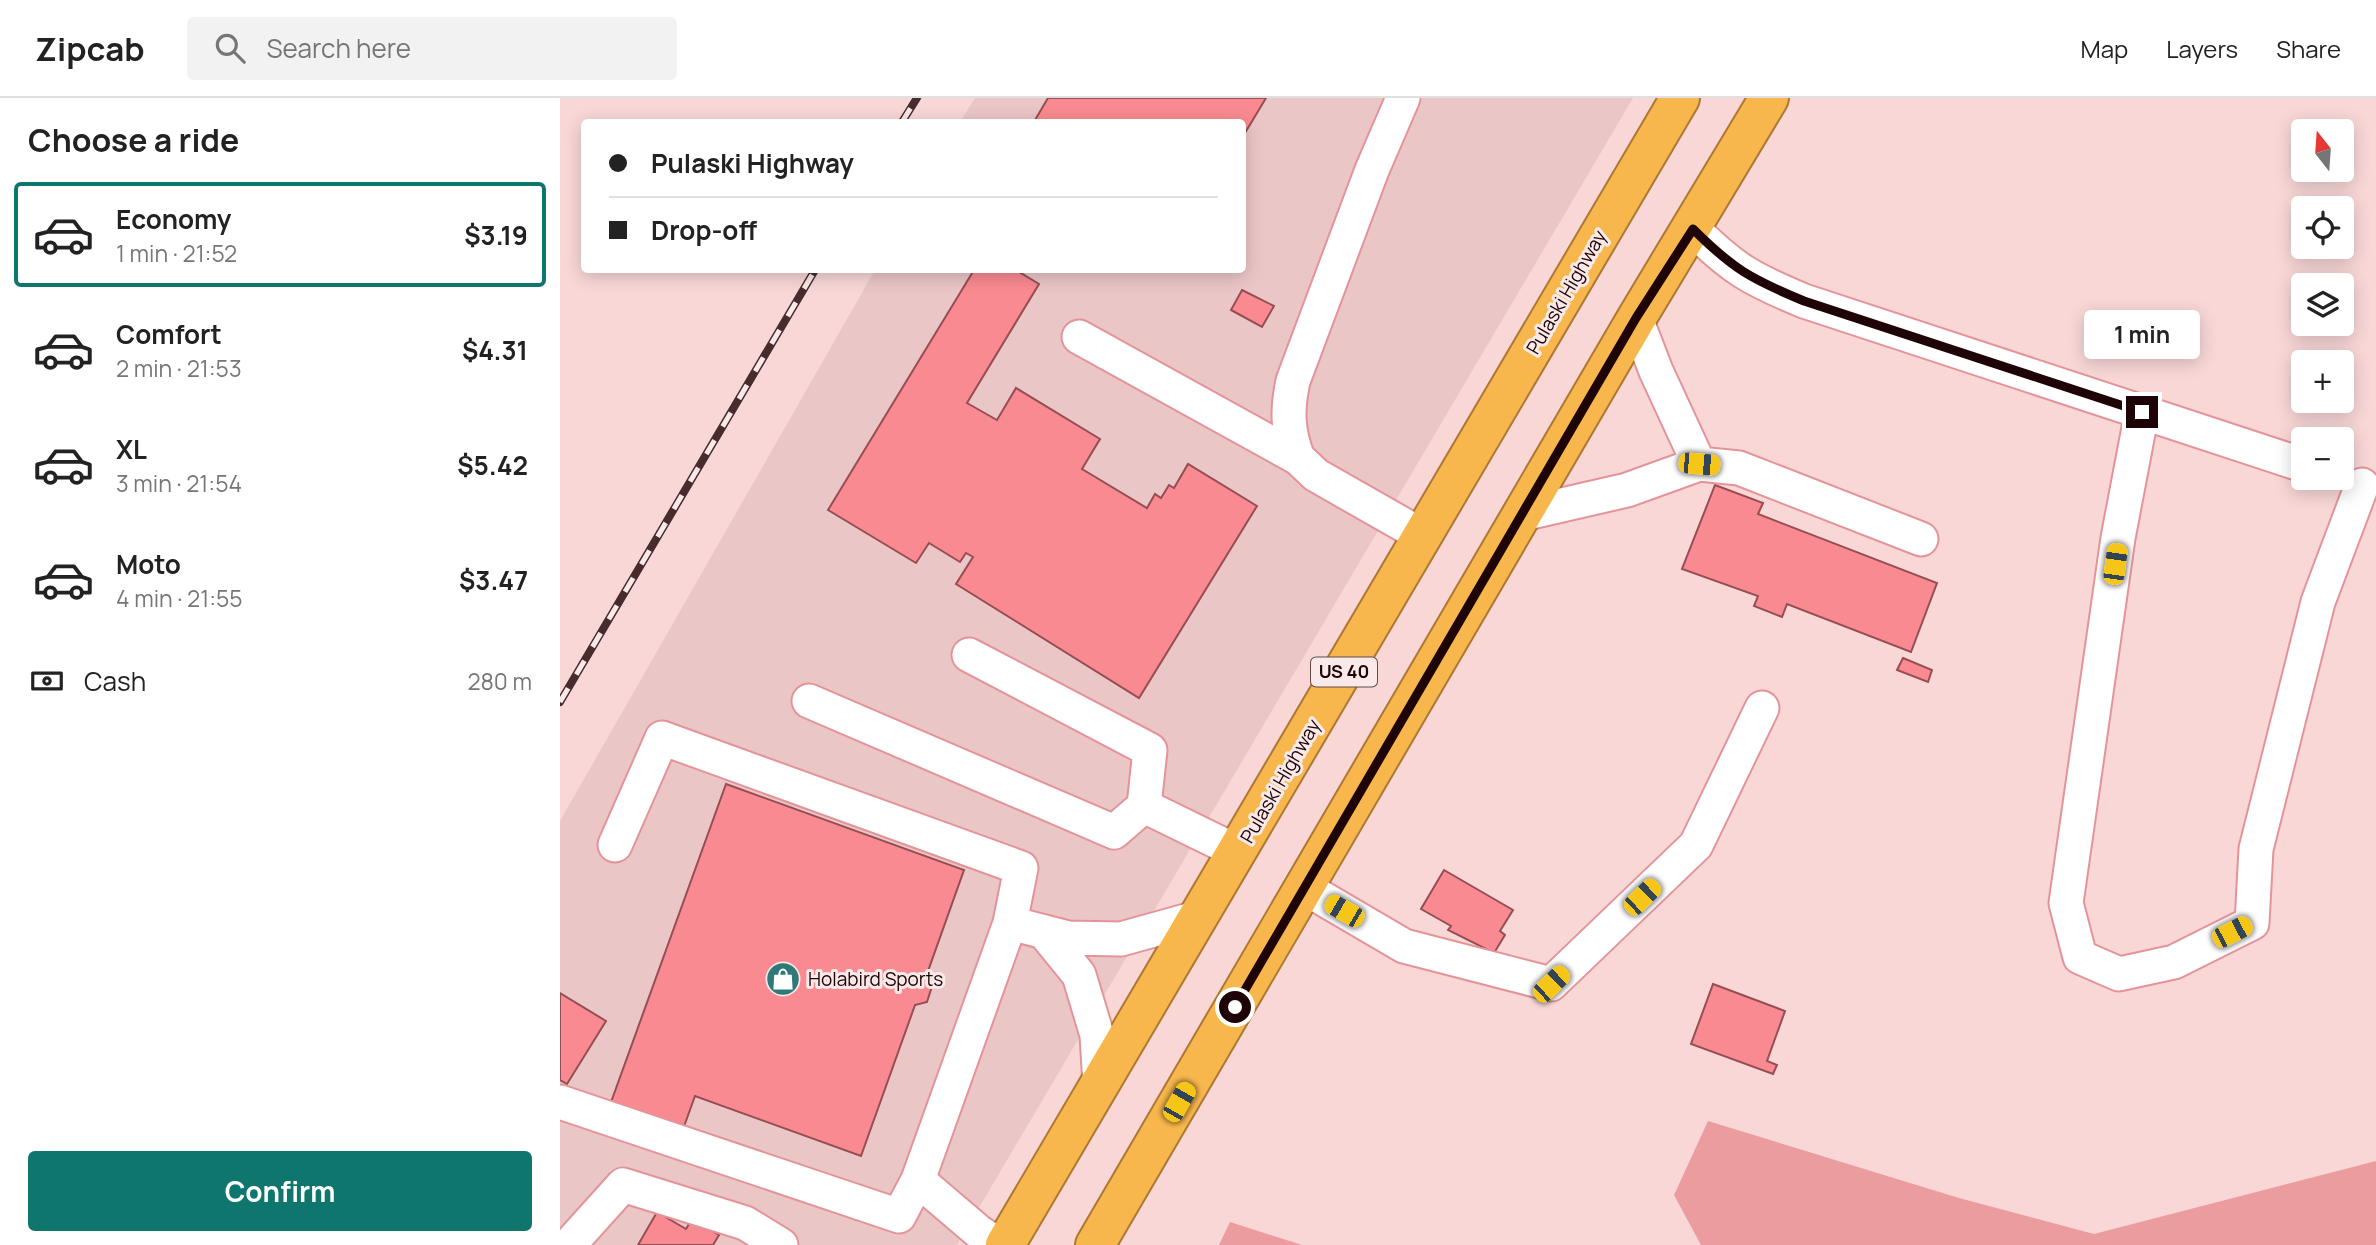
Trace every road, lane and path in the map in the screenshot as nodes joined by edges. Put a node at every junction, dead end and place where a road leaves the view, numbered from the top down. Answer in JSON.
{"nodes":[{"id":1,"x":1403,"y":98,"type":"edge"},
{"id":2,"x":1680,"y":98,"type":"edge"},
{"id":3,"x":1769,"y":98,"type":"edge"},
{"id":4,"x":1693,"y":229,"type":"junction"},
{"id":5,"x":1636,"y":318,"type":"junction"},
{"id":6,"x":1079,"y":337,"type":"dead end"},
{"id":7,"x":2142,"y":412,"type":"junction"},
{"id":8,"x":1298,"y":457,"type":"junction"},
{"id":9,"x":2291,"y":461,"type":"edge"},
{"id":10,"x":1699,"y":464,"type":"junction"},
{"id":11,"x":2359,"y":484,"type":"edge"},
{"id":12,"x":1523,"y":514,"type":"junction"},
{"id":13,"x":1423,"y":536,"type":"junction"},
{"id":14,"x":1920,"y":539,"type":"dead end"},
{"id":15,"x":969,"y":654,"type":"dead end"},
{"id":16,"x":809,"y":701,"type":"dead end"},
{"id":17,"x":1762,"y":708,"type":"dead end"},
{"id":18,"x":1144,"y":806,"type":"junction"},
{"id":19,"x":615,"y":845,"type":"dead end"},
{"id":20,"x":1238,"y":852,"type":"junction"},
{"id":21,"x":1305,"y":888,"type":"junction"},
{"id":22,"x":1200,"y":917,"type":"junction"},
{"id":23,"x":1010,"y":923,"type":"junction"},
{"id":24,"x":1044,"y":932,"type":"junction"},
{"id":25,"x":1100,"y":1086,"type":"junction"},
{"id":26,"x":560,"y":1102,"type":"edge"},
{"id":27,"x":918,"y":1180,"type":"junction"},
{"id":28,"x":569,"y":1245,"type":"edge"},
{"id":29,"x":781,"y":1245,"type":"edge"},
{"id":30,"x":999,"y":1245,"type":"edge"},
{"id":31,"x":1004,"y":1245,"type":"edge"},
{"id":32,"x":1095,"y":1245,"type":"edge"}],
"edges":[{"from":1,"to":8,"type":"lane"},
{"from":2,"to":13,"type":"highway","name":"Pulaski Highway","number":"US 40"},
{"from":3,"to":4,"type":"highway"},
{"from":4,"to":5,"type":"highway"},
{"from":4,"to":7,"type":"lane"},
{"from":5,"to":10,"type":"lane"},
{"from":5,"to":12,"type":"highway"},
{"from":6,"to":8,"type":"lane"},
{"from":7,"to":9,"type":"lane"},
{"from":7,"to":11,"type":"lane"},
{"from":8,"to":13,"type":"lane"},
{"from":10,"to":12,"type":"lane"},
{"from":10,"to":14,"type":"lane"},
{"from":12,"to":21,"type":"highway"},
{"from":13,"to":20,"type":"highway","name":"Pulaski Highway","number":"US 40"},
{"from":15,"to":18,"type":"lane"},
{"from":16,"to":18,"type":"lane"},
{"from":17,"to":21,"type":"lane"},
{"from":18,"to":20,"type":"lane"},
{"from":19,"to":23,"type":"lane"},
{"from":20,"to":22,"type":"highway","name":"Pulaski Highway","number":"US 40"},
{"from":21,"to":32,"type":"highway"},
{"from":22,"to":24,"type":"lane"},
{"from":22,"to":25,"type":"highway","name":"Pulaski Highway","number":"US 40"},
{"from":23,"to":24,"type":"lane"},
{"from":23,"to":27,"type":"lane"},
{"from":24,"to":25,"type":"lane"},
{"from":25,"to":31,"type":"highway","name":"Pulaski Highway","number":"US 40"},
{"from":26,"to":27,"type":"lane"},
{"from":27,"to":30,"type":"lane"},
{"from":28,"to":29,"type":"lane"}]}
